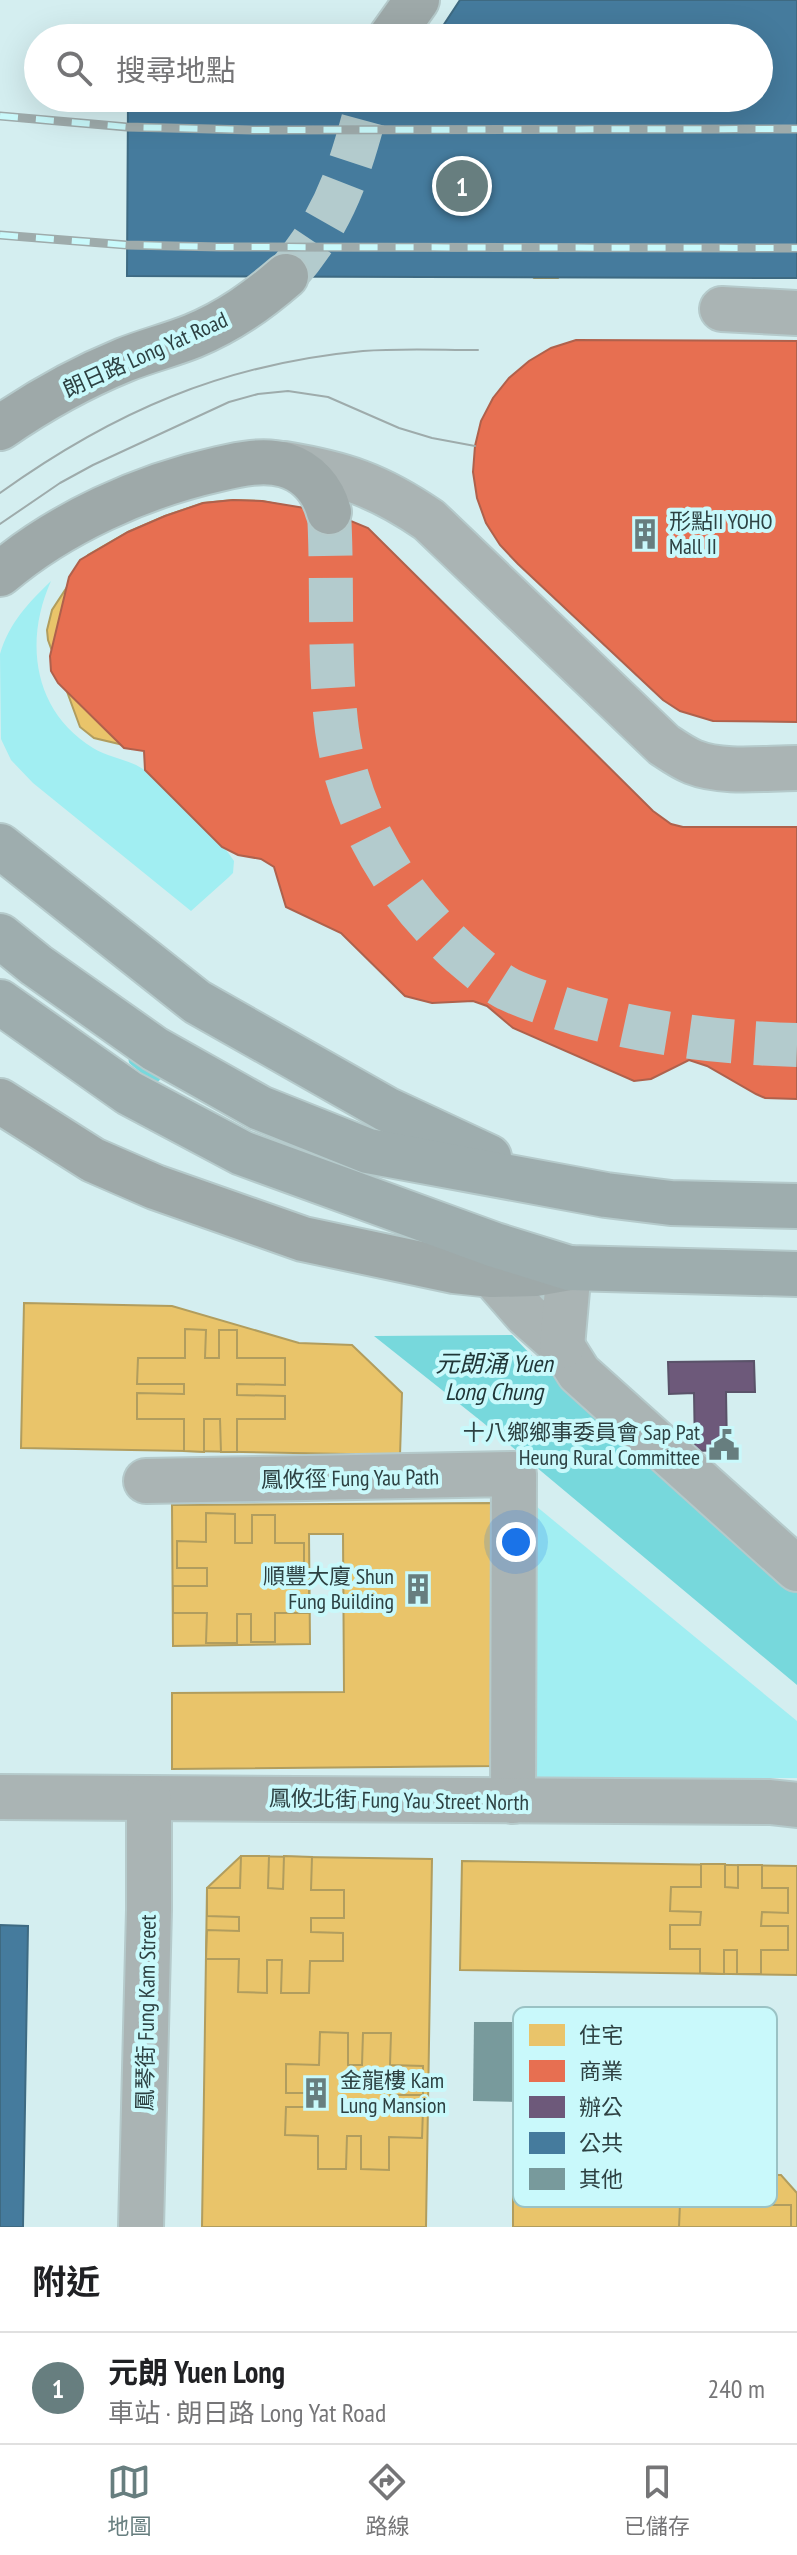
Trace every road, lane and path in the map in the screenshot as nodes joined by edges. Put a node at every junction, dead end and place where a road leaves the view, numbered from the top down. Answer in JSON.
{"nodes":[{"id":1,"x":417,"y":0,"type":"edge"},
{"id":2,"x":400,"y":24,"type":"edge"},
{"id":3,"x":286,"y":276,"type":"tunnel mouth"},
{"id":4,"x":722,"y":309,"type":"dead end"},
{"id":5,"x":797,"y":313,"type":"edge"},
{"id":6,"x":0,"y":428,"type":"edge"},
{"id":7,"x":284,"y":464,"type":"junction"},
{"id":8,"x":329,"y":512,"type":"tunnel mouth"},
{"id":9,"x":0,"y":574,"type":"edge"},
{"id":10,"x":797,"y":768,"type":"edge"},
{"id":11,"x":0,"y":846,"type":"edge"},
{"id":12,"x":0,"y":936,"type":"edge"},
{"id":13,"x":0,"y":1002,"type":"edge"},
{"id":14,"x":0,"y":1101,"type":"edge"},
{"id":15,"x":542,"y":1182,"type":"junction"},
{"id":16,"x":797,"y":1206,"type":"edge"},
{"id":17,"x":569,"y":1268,"type":"junction"},
{"id":18,"x":797,"y":1274,"type":"edge"},
{"id":19,"x":492,"y":1275,"type":"junction"},
{"id":20,"x":562,"y":1346,"type":"junction"},
{"id":21,"x":146,"y":1481,"type":"dead end"},
{"id":22,"x":797,"y":1569,"type":"edge"},
{"id":23,"x":0,"y":1797,"type":"edge"},
{"id":24,"x":149,"y":1799,"type":"junction"},
{"id":25,"x":513,"y":1801,"type":"junction"},
{"id":26,"x":797,"y":1805,"type":"edge"},
{"id":27,"x":141,"y":2227,"type":"edge"}],
"edges":[{"from":1,"to":2,"type":"main road"},
{"from":3,"to":6,"type":"main road","name":"朗日路 Long Yat Road"},
{"from":4,"to":5,"type":"street"},
{"from":7,"to":8,"type":"main road"},
{"from":7,"to":9,"type":"main road"},
{"from":7,"to":10,"type":"street"},
{"from":11,"to":15,"type":"main road"},
{"from":12,"to":15,"type":"main road"},
{"from":13,"to":17,"type":"main road"},
{"from":14,"to":19,"type":"main road"},
{"from":15,"to":16,"type":"main road"},
{"from":17,"to":18,"type":"main road"},
{"from":17,"to":19,"type":"main road"},
{"from":17,"to":20,"type":"street"},
{"from":19,"to":20,"type":"street"},
{"from":20,"to":22,"type":"street"},
{"from":21,"to":25,"type":"street","name":"鳳攸徑 Fung Yau Path"},
{"from":23,"to":24,"type":"street","name":"鳳攸北街 Fung Yau Street North"},
{"from":24,"to":25,"type":"street","name":"鳳攸北街 Fung Yau Street North"},
{"from":24,"to":27,"type":"street","name":"鳳琴街 Fung Kam Street"},
{"from":25,"to":26,"type":"street","name":"鳳攸北街 Fung Yau Street North"}]}
